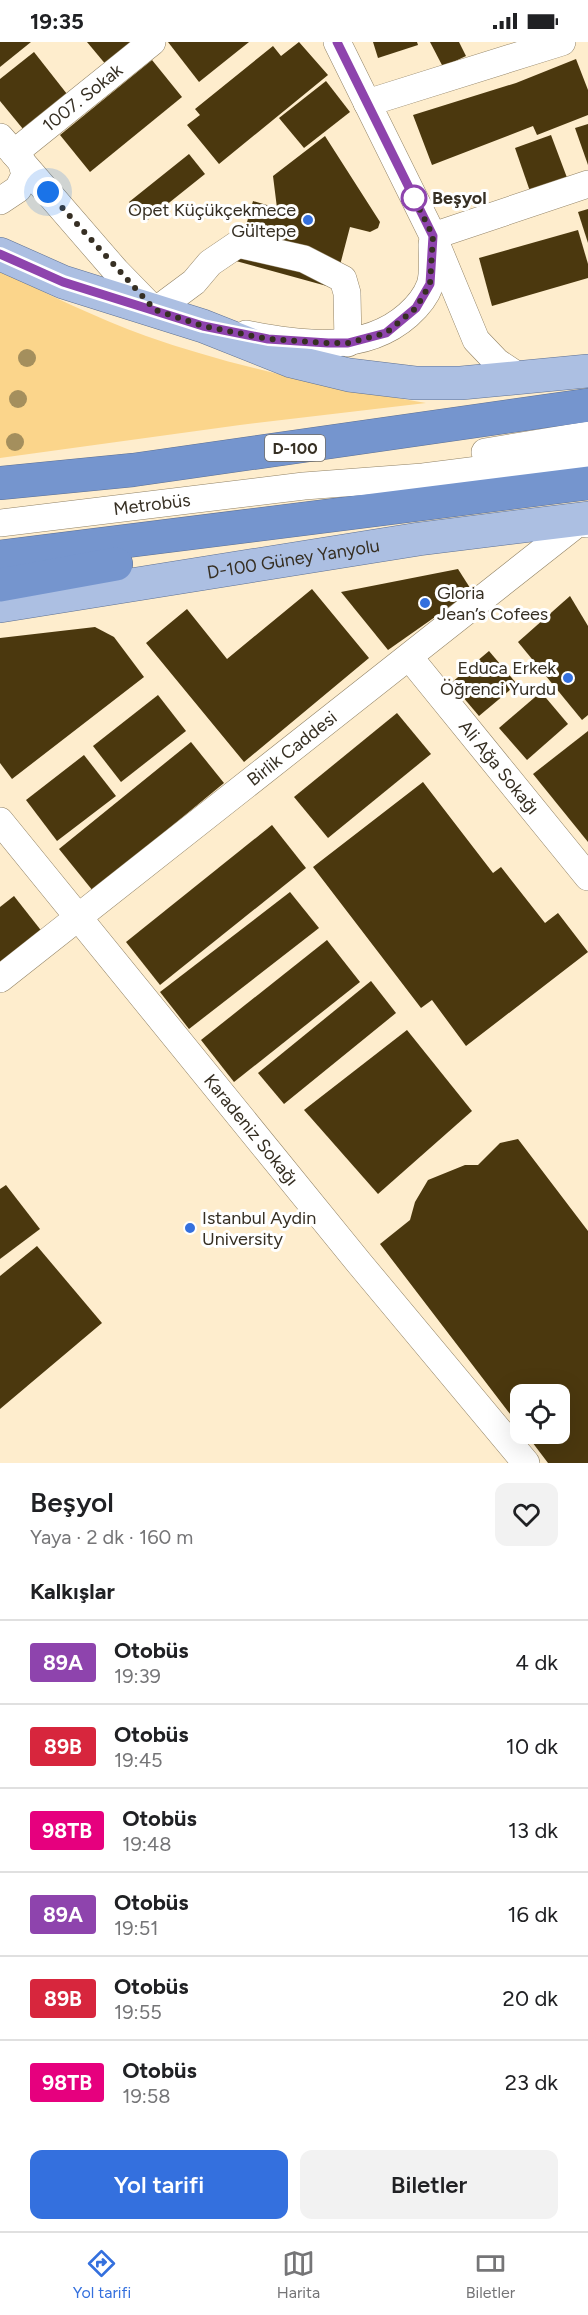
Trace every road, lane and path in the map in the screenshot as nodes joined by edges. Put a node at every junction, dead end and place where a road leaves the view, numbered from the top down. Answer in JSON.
{"nodes":[{"id":1,"x":152,"y":42,"type":"edge"},
{"id":2,"x":337,"y":42,"type":"edge"},
{"id":3,"x":562,"y":42,"type":"edge"},
{"id":4,"x":367,"y":103,"type":"junction"},
{"id":5,"x":12,"y":150,"type":"edge"},
{"id":6,"x":588,"y":184,"type":"edge"},
{"id":7,"x":0,"y":201,"type":"edge"},
{"id":8,"x":433,"y":236,"type":"junction"},
{"id":9,"x":0,"y":254,"type":"edge"},
{"id":10,"x":155,"y":310,"type":"junction"},
{"id":11,"x":203,"y":326,"type":"junction"},
{"id":12,"x":348,"y":343,"type":"junction"},
{"id":13,"x":588,"y":371,"type":"edge"},
{"id":14,"x":521,"y":378,"type":"junction"},
{"id":15,"x":588,"y":405,"type":"edge"},
{"id":16,"x":588,"y":435,"type":"edge"},
{"id":17,"x":588,"y":456,"type":"edge"},
{"id":18,"x":0,"y":483,"type":"edge"},
{"id":19,"x":588,"y":483,"type":"edge"},
{"id":20,"x":304,"y":486,"type":"junction"},
{"id":21,"x":586,"y":522,"type":"edge"},
{"id":22,"x":0,"y":523,"type":"edge"},
{"id":23,"x":268,"y":524,"type":"junction"},
{"id":24,"x":0,"y":557,"type":"edge"},
{"id":25,"x":0,"y":585,"type":"edge"},
{"id":26,"x":0,"y":606,"type":"edge"},
{"id":27,"x":410,"y":658,"type":"junction"},
{"id":28,"x":0,"y":821,"type":"edge"},
{"id":29,"x":588,"y":877,"type":"edge"},
{"id":30,"x":79,"y":917,"type":"junction"},
{"id":31,"x":0,"y":979,"type":"edge"},
{"id":32,"x":526,"y":1463,"type":"edge"}],
"edges":[{"from":1,"to":5,"type":"street","name":"1007. Sokak"},
{"from":2,"to":4,"type":"street"},
{"from":3,"to":4,"type":"street"},
{"from":4,"to":8,"type":"street"},
{"from":5,"to":7,"type":"street"},
{"from":5,"to":10,"type":"street"},
{"from":6,"to":8,"type":"street"},
{"from":8,"to":12,"type":"street"},
{"from":8,"to":14,"type":"street"},
{"from":9,"to":10,"type":"main road"},
{"from":10,"to":11,"type":"main road"},
{"from":10,"to":12,"type":"street"},
{"from":11,"to":12,"type":"street"},
{"from":11,"to":14,"type":"main road"},
{"from":13,"to":14,"type":"main road"},
{"from":15,"to":18,"type":"highway","number":"D-100"},
{"from":16,"to":20,"type":"street","name":"Metrobüs"},
{"from":17,"to":20,"type":"street","name":"Metrobüs"},
{"from":19,"to":23,"type":"highway"},
{"from":20,"to":22,"type":"street","name":"Metrobüs"},
{"from":21,"to":26,"type":"main road","name":"D-100 Güney Yanyolu"},
{"from":21,"to":27,"type":"street","name":"Birlik Caddesi"},
{"from":23,"to":24,"type":"highway"},
{"from":23,"to":25,"type":"highway"},
{"from":27,"to":29,"type":"street","name":"Ali Ağa Sokağı"},
{"from":27,"to":30,"type":"street","name":"Birlik Caddesi"},
{"from":28,"to":30,"type":"street","name":"Karadeniz Sokağı"},
{"from":30,"to":31,"type":"street","name":"Birlik Caddesi"},
{"from":30,"to":32,"type":"street","name":"Karadeniz Sokağı"}]}
